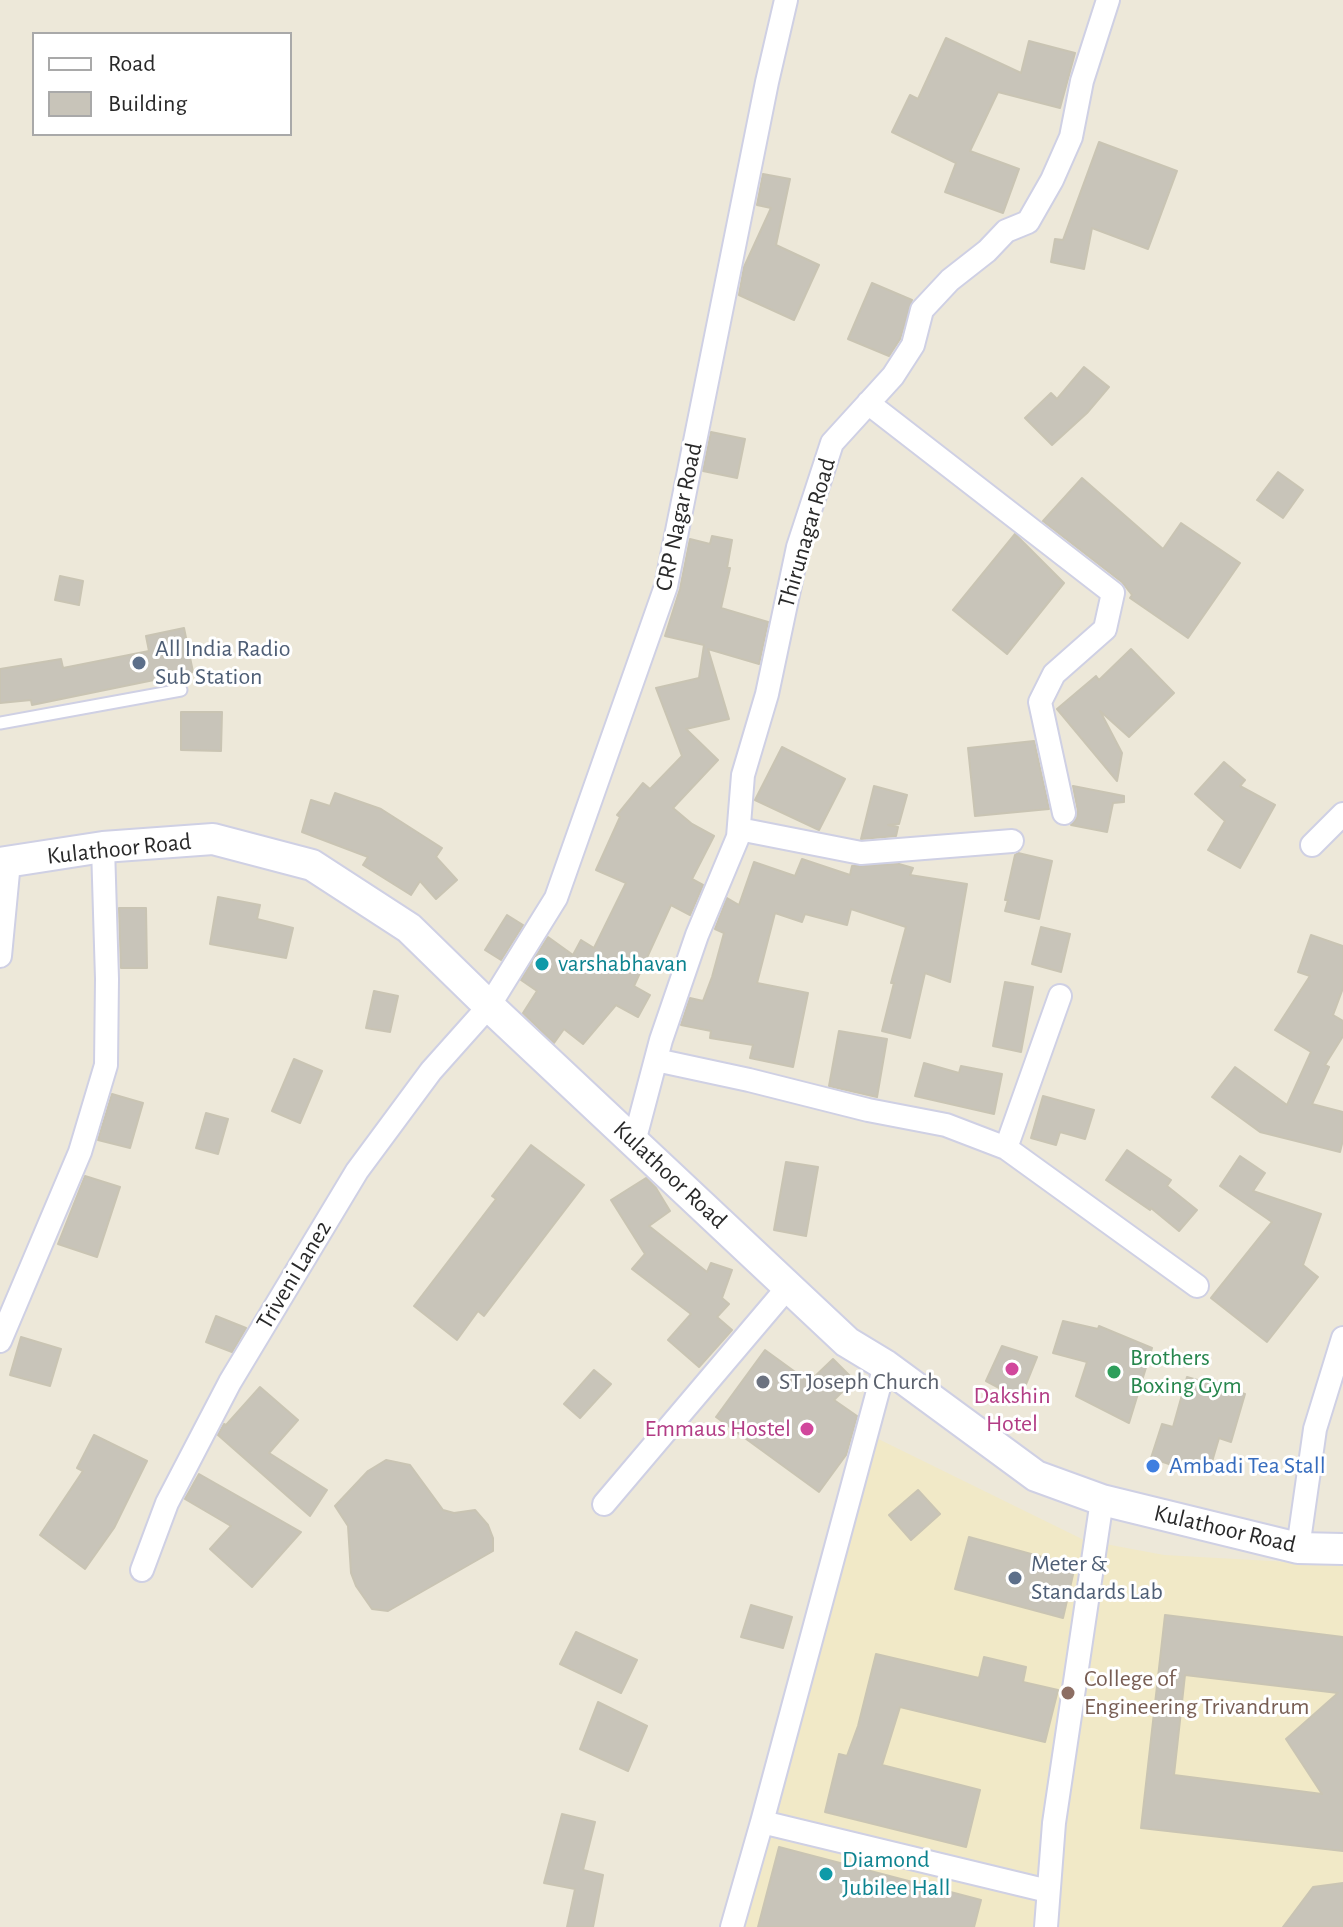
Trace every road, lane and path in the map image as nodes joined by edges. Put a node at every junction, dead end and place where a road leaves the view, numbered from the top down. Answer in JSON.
{"nodes":[{"id":1,"x":786,"y":0,"type":"edge"},
{"id":2,"x":1108,"y":0,"type":"edge"},
{"id":3,"x":868,"y":403,"type":"junction"},
{"id":4,"x":181,"y":690,"type":"dead end"},
{"id":5,"x":0,"y":723,"type":"edge"},
{"id":6,"x":1064,"y":813,"type":"dead end"},
{"id":7,"x":1343,"y":814,"type":"edge"},
{"id":8,"x":739,"y":829,"type":"junction"},
{"id":9,"x":1012,"y":841,"type":"dead end"},
{"id":10,"x":1312,"y":845,"type":"dead end"},
{"id":11,"x":103,"y":847,"type":"junction"},
{"id":12,"x":4,"y":863,"type":"edge"},
{"id":13,"x":0,"y":956,"type":"edge"},
{"id":14,"x":1060,"y":996,"type":"dead end"},
{"id":15,"x":489,"y":1006,"type":"junction"},
{"id":16,"x":656,"y":1060,"type":"junction"},
{"id":17,"x":634,"y":1142,"type":"junction"},
{"id":18,"x":1006,"y":1148,"type":"junction"},
{"id":19,"x":1197,"y":1286,"type":"dead end"},
{"id":20,"x":788,"y":1287,"type":"junction"},
{"id":21,"x":1343,"y":1338,"type":"edge"},
{"id":22,"x":0,"y":1341,"type":"edge"},
{"id":23,"x":885,"y":1365,"type":"junction"},
{"id":24,"x":1102,"y":1500,"type":"junction"},
{"id":25,"x":604,"y":1504,"type":"dead end"},
{"id":26,"x":1298,"y":1548,"type":"junction"},
{"id":27,"x":1343,"y":1549,"type":"edge"},
{"id":28,"x":142,"y":1570,"type":"dead end"},
{"id":29,"x":762,"y":1822,"type":"junction"},
{"id":30,"x":1048,"y":1891,"type":"junction"},
{"id":31,"x":732,"y":1927,"type":"edge"},
{"id":32,"x":1046,"y":1927,"type":"edge"}],
"edges":[{"from":1,"to":15,"type":"street","name":"CRP Nagar Road"},
{"from":2,"to":3,"type":"street","name":"Thirunagar Road"},
{"from":3,"to":6,"type":"street"},
{"from":3,"to":8,"type":"street","name":"Thirunagar Road"},
{"from":4,"to":5,"type":"lane"},
{"from":7,"to":10,"type":"street"},
{"from":8,"to":9,"type":"street"},
{"from":8,"to":16,"type":"street","name":"Thirunagar Road"},
{"from":11,"to":12,"type":"main road","name":"Kulathoor Road"},
{"from":11,"to":15,"type":"main road","name":"Kulathoor Road"},
{"from":11,"to":22,"type":"street"},
{"from":12,"to":13,"type":"street"},
{"from":14,"to":18,"type":"street"},
{"from":15,"to":17,"type":"main road","name":"Kulathoor Road"},
{"from":15,"to":28,"type":"street","name":"Triveni Lane2"},
{"from":16,"to":17,"type":"street","name":"Thirunagar Road"},
{"from":16,"to":18,"type":"street"},
{"from":17,"to":20,"type":"main road","name":"Kulathoor Road"},
{"from":18,"to":19,"type":"street"},
{"from":20,"to":23,"type":"main road","name":"Kulathoor Road"},
{"from":20,"to":25,"type":"street"},
{"from":21,"to":26,"type":"street"},
{"from":23,"to":24,"type":"main road","name":"Kulathoor Road"},
{"from":23,"to":29,"type":"street"},
{"from":24,"to":26,"type":"main road","name":"Kulathoor Road"},
{"from":24,"to":30,"type":"street"},
{"from":26,"to":27,"type":"main road","name":"Kulathoor Road"},
{"from":29,"to":30,"type":"street"},
{"from":29,"to":31,"type":"street"},
{"from":30,"to":32,"type":"street"}]}
